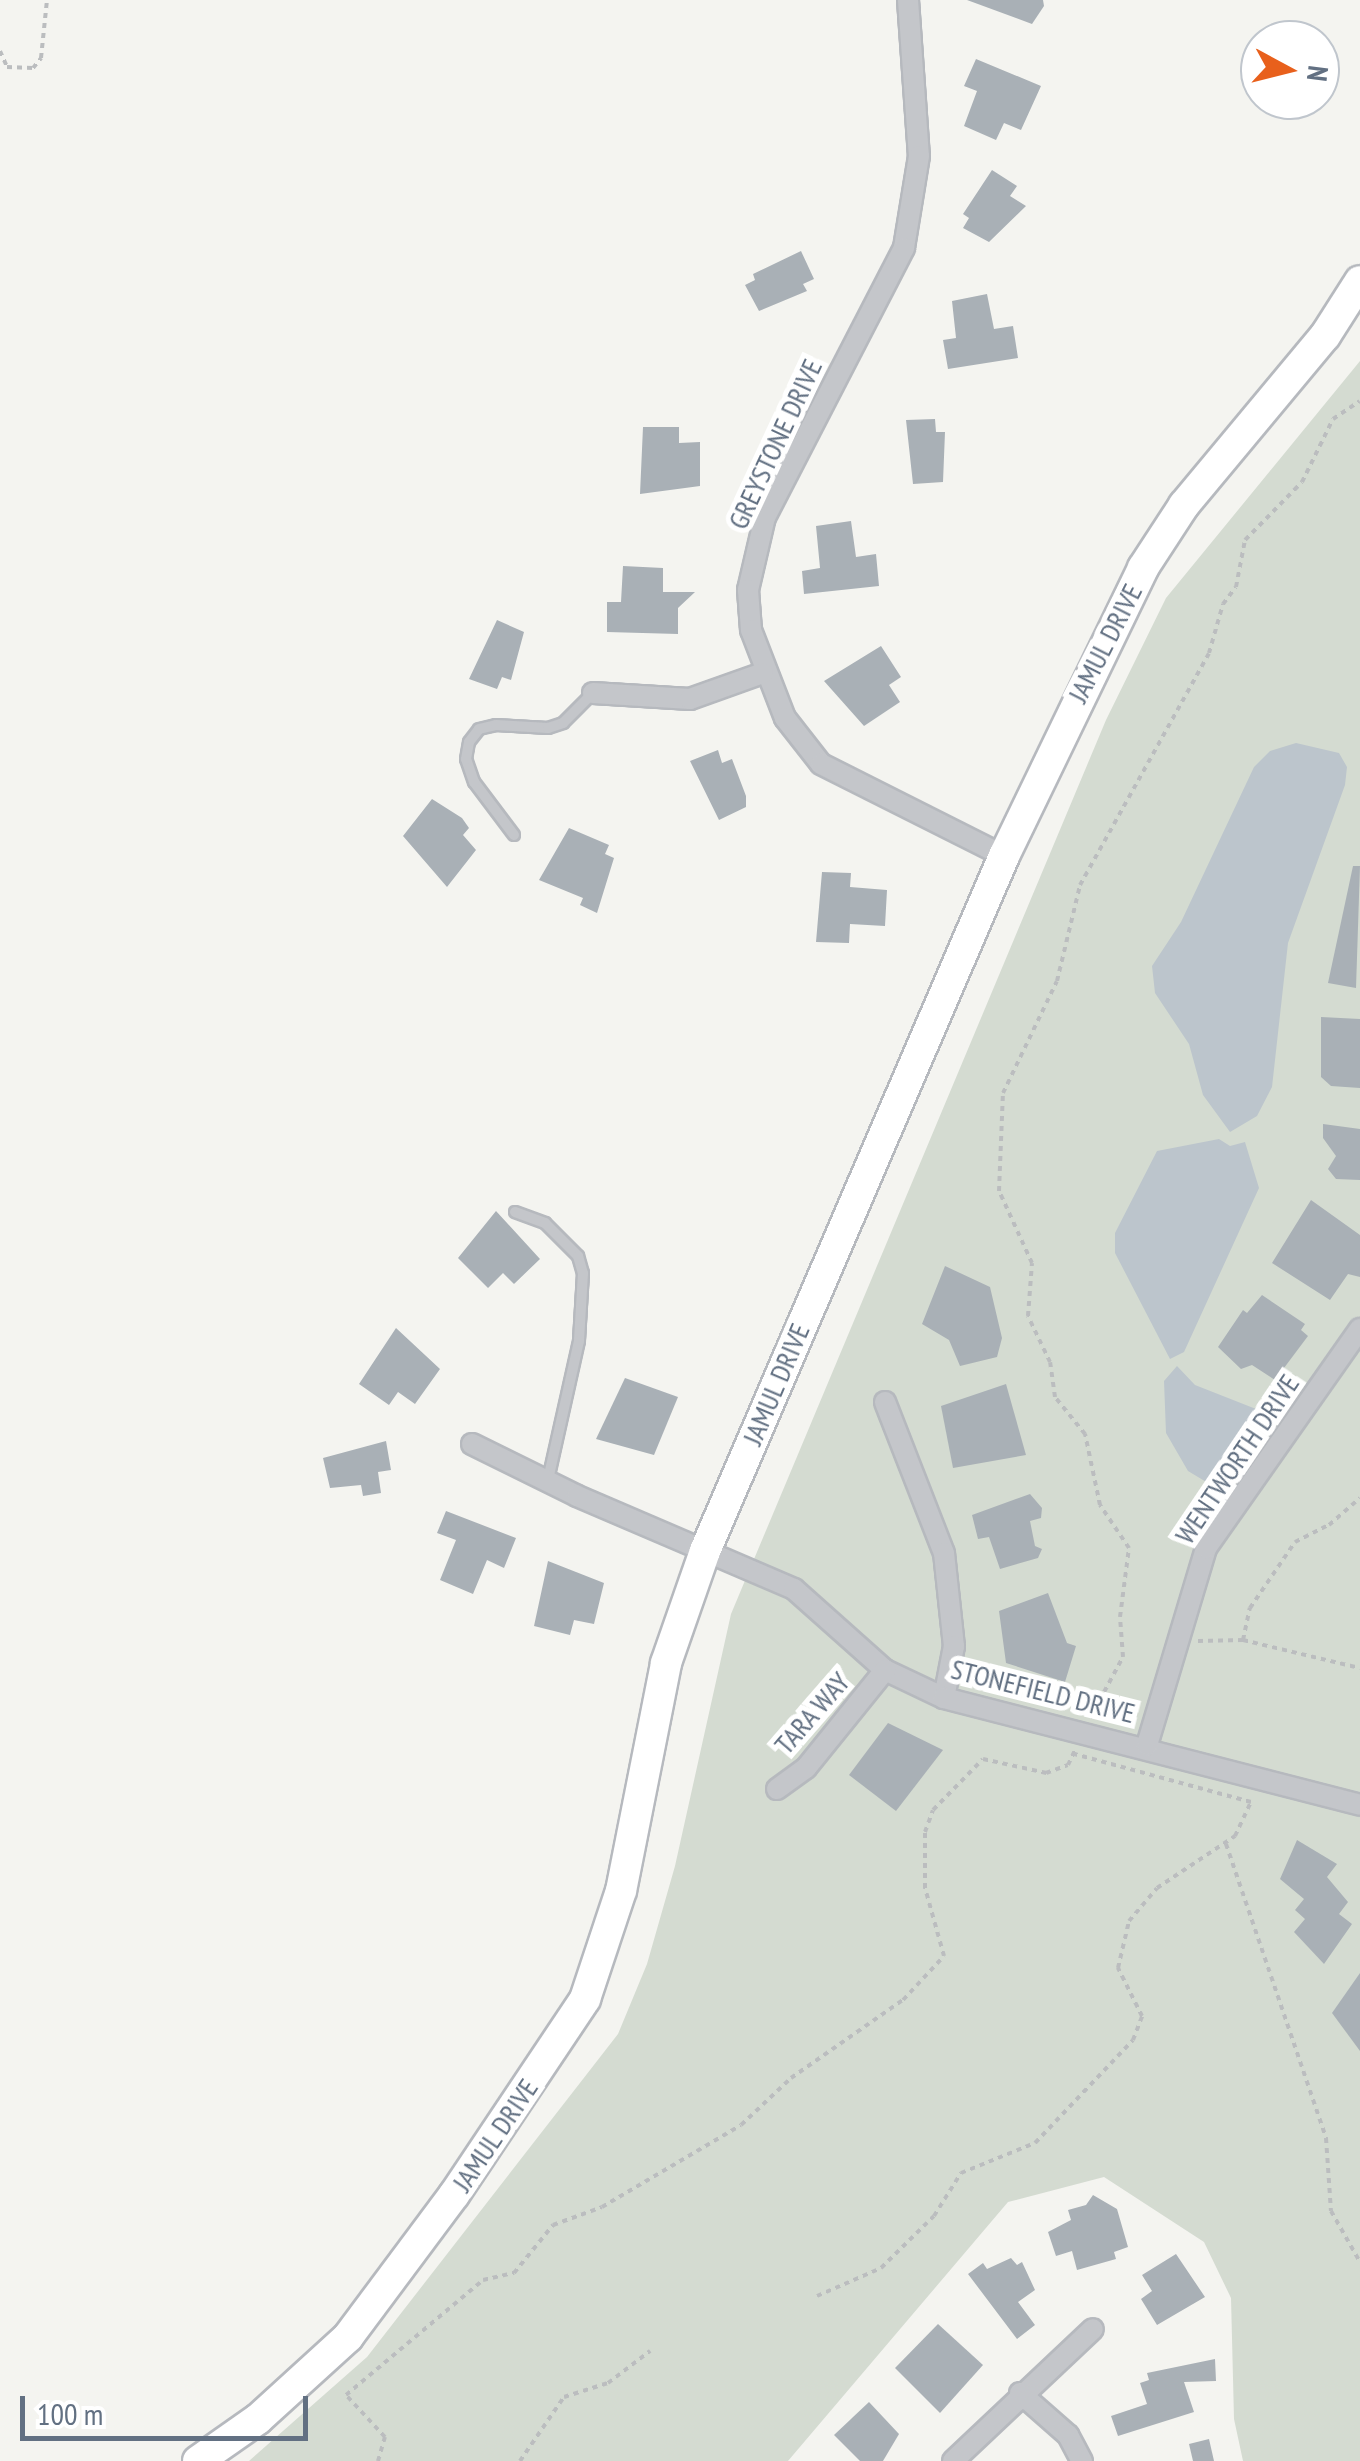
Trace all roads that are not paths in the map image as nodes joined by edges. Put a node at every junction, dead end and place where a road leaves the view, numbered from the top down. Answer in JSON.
{"nodes":[{"id":1,"x":908,"y":0,"type":"edge"},
{"id":2,"x":1360,"y":281,"type":"edge"},
{"id":3,"x":763,"y":673,"type":"junction"},
{"id":4,"x":593,"y":693,"type":"joint"},
{"id":5,"x":514,"y":835,"type":"dead end"},
{"id":6,"x":1004,"y":856,"type":"junction"},
{"id":7,"x":515,"y":1212,"type":"dead end"},
{"id":8,"x":1360,"y":1329,"type":"edge"},
{"id":9,"x":885,"y":1402,"type":"dead end"},
{"id":10,"x":472,"y":1444,"type":"dead end"},
{"id":11,"x":548,"y":1482,"type":"junction"},
{"id":12,"x":704,"y":1550,"type":"junction"},
{"id":13,"x":884,"y":1670,"type":"junction"},
{"id":14,"x":944,"y":1698,"type":"junction"},
{"id":15,"x":1147,"y":1745,"type":"junction"},
{"id":16,"x":777,"y":1789,"type":"dead end"},
{"id":17,"x":1360,"y":1805,"type":"edge"},
{"id":18,"x":1094,"y":2329,"type":"dead end"},
{"id":19,"x":1020,"y":2393,"type":"junction"},
{"id":20,"x":198,"y":2461,"type":"edge"},
{"id":21,"x":952,"y":2461,"type":"edge"},
{"id":22,"x":1082,"y":2461,"type":"edge"}],
"edges":[{"from":1,"to":3,"type":"street","name":"GREYSTONE DRIVE"},
{"from":2,"to":6,"type":"street","name":"JAMUL DRIVE"},
{"from":3,"to":4,"type":"street"},
{"from":3,"to":6,"type":"street","name":"GREYSTONE DRIVE"},
{"from":4,"to":5,"type":"lane"},
{"from":6,"to":12,"type":"street","name":"JAMUL DRIVE"},
{"from":7,"to":11,"type":"lane"},
{"from":8,"to":15,"type":"street","name":"WENTWORTH DRIVE"},
{"from":9,"to":14,"type":"street"},
{"from":10,"to":11,"type":"street","name":"STONEFIELD DRIVE"},
{"from":11,"to":12,"type":"street","name":"STONEFIELD DRIVE"},
{"from":12,"to":13,"type":"street","name":"STONEFIELD DRIVE"},
{"from":12,"to":20,"type":"street","name":"JAMUL DRIVE"},
{"from":13,"to":14,"type":"street","name":"STONEFIELD DRIVE"},
{"from":13,"to":16,"type":"street","name":"TARA WAY"},
{"from":14,"to":15,"type":"street","name":"STONEFIELD DRIVE"},
{"from":15,"to":17,"type":"street","name":"STONEFIELD DRIVE"},
{"from":18,"to":19,"type":"street"},
{"from":19,"to":21,"type":"street"},
{"from":19,"to":22,"type":"street"}]}
